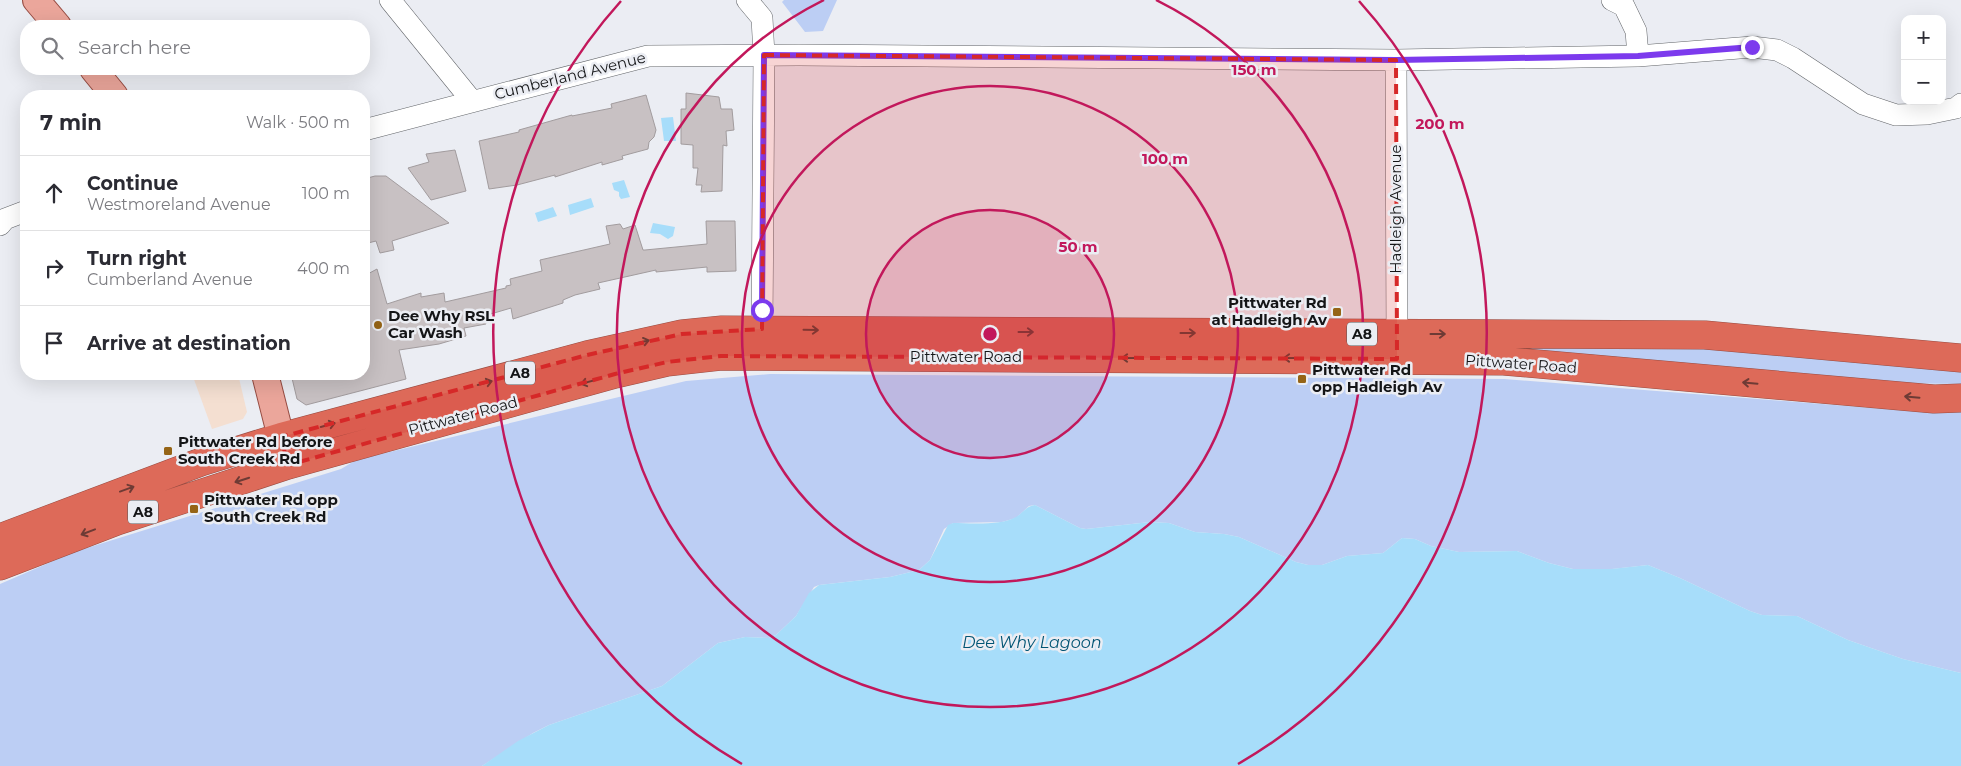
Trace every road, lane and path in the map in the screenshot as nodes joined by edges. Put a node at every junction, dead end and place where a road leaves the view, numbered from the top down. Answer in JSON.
{"nodes":[{"id":1,"x":36,"y":0,"type":"edge"},
{"id":2,"x":390,"y":0,"type":"edge"},
{"id":3,"x":747,"y":0,"type":"edge"},
{"id":4,"x":1612,"y":0,"type":"edge"},
{"id":5,"x":53,"y":20,"type":"edge"},
{"id":6,"x":764,"y":55,"type":"junction"},
{"id":7,"x":1638,"y":56,"type":"junction"},
{"id":8,"x":1396,"y":60,"type":"junction"},
{"id":9,"x":98,"y":75,"type":"edge"},
{"id":10,"x":111,"y":90,"type":"edge"},
{"id":11,"x":472,"y":101,"type":"junction"},
{"id":12,"x":1961,"y":104,"type":"edge"},
{"id":13,"x":370,"y":128,"type":"edge"},
{"id":14,"x":20,"y":214,"type":"edge"},
{"id":15,"x":0,"y":225,"type":"edge"},
{"id":16,"x":762,"y":329,"type":"junction"},
{"id":17,"x":1397,"y":346,"type":"junction"},
{"id":18,"x":1961,"y":358,"type":"edge"},
{"id":19,"x":266,"y":380,"type":"edge"},
{"id":20,"x":1961,"y":398,"type":"edge"},
{"id":21,"x":281,"y":437,"type":"junction"},
{"id":22,"x":288,"y":465,"type":"junction"},
{"id":23,"x":0,"y":538,"type":"edge"},
{"id":24,"x":0,"y":566,"type":"edge"}],
"edges":[{"from":1,"to":5,"type":"main road"},
{"from":2,"to":11,"type":"street"},
{"from":3,"to":6,"type":"street"},
{"from":4,"to":7,"type":"street"},
{"from":6,"to":8,"type":"street","name":"Cumberland Avenue"},
{"from":6,"to":11,"type":"street","name":"Cumberland Avenue"},
{"from":6,"to":16,"type":"street"},
{"from":7,"to":8,"type":"street","name":"Cumberland Avenue"},
{"from":7,"to":12,"type":"street","name":"Cumberland Avenue"},
{"from":8,"to":17,"type":"street","name":"Hadleigh Avenue"},
{"from":9,"to":10,"type":"main road"},
{"from":11,"to":13,"type":"street","name":"Cumberland Avenue"},
{"from":14,"to":15,"type":"street"},
{"from":16,"to":17,"type":"highway","name":"Pittwater Road","number":"A8","one_way":true},
{"from":21,"to":16,"type":"highway","name":"Pittwater Road","number":"A8","one_way":true},
{"from":17,"to":18,"type":"highway","name":"Pittwater Road","number":"A8","one_way":true},
{"from":20,"to":17,"type":"highway","name":"Pittwater Road","number":"A8","one_way":true},
{"from":17,"to":22,"type":"highway","name":"Pittwater Road","number":"A8","one_way":true},
{"from":19,"to":21,"type":"main road"},
{"from":21,"to":22,"type":"main road"},
{"from":23,"to":21,"type":"highway","name":"Pittwater Road","number":"A8","one_way":true},
{"from":22,"to":24,"type":"highway","name":"Pittwater Road","number":"A8","one_way":true}]}
